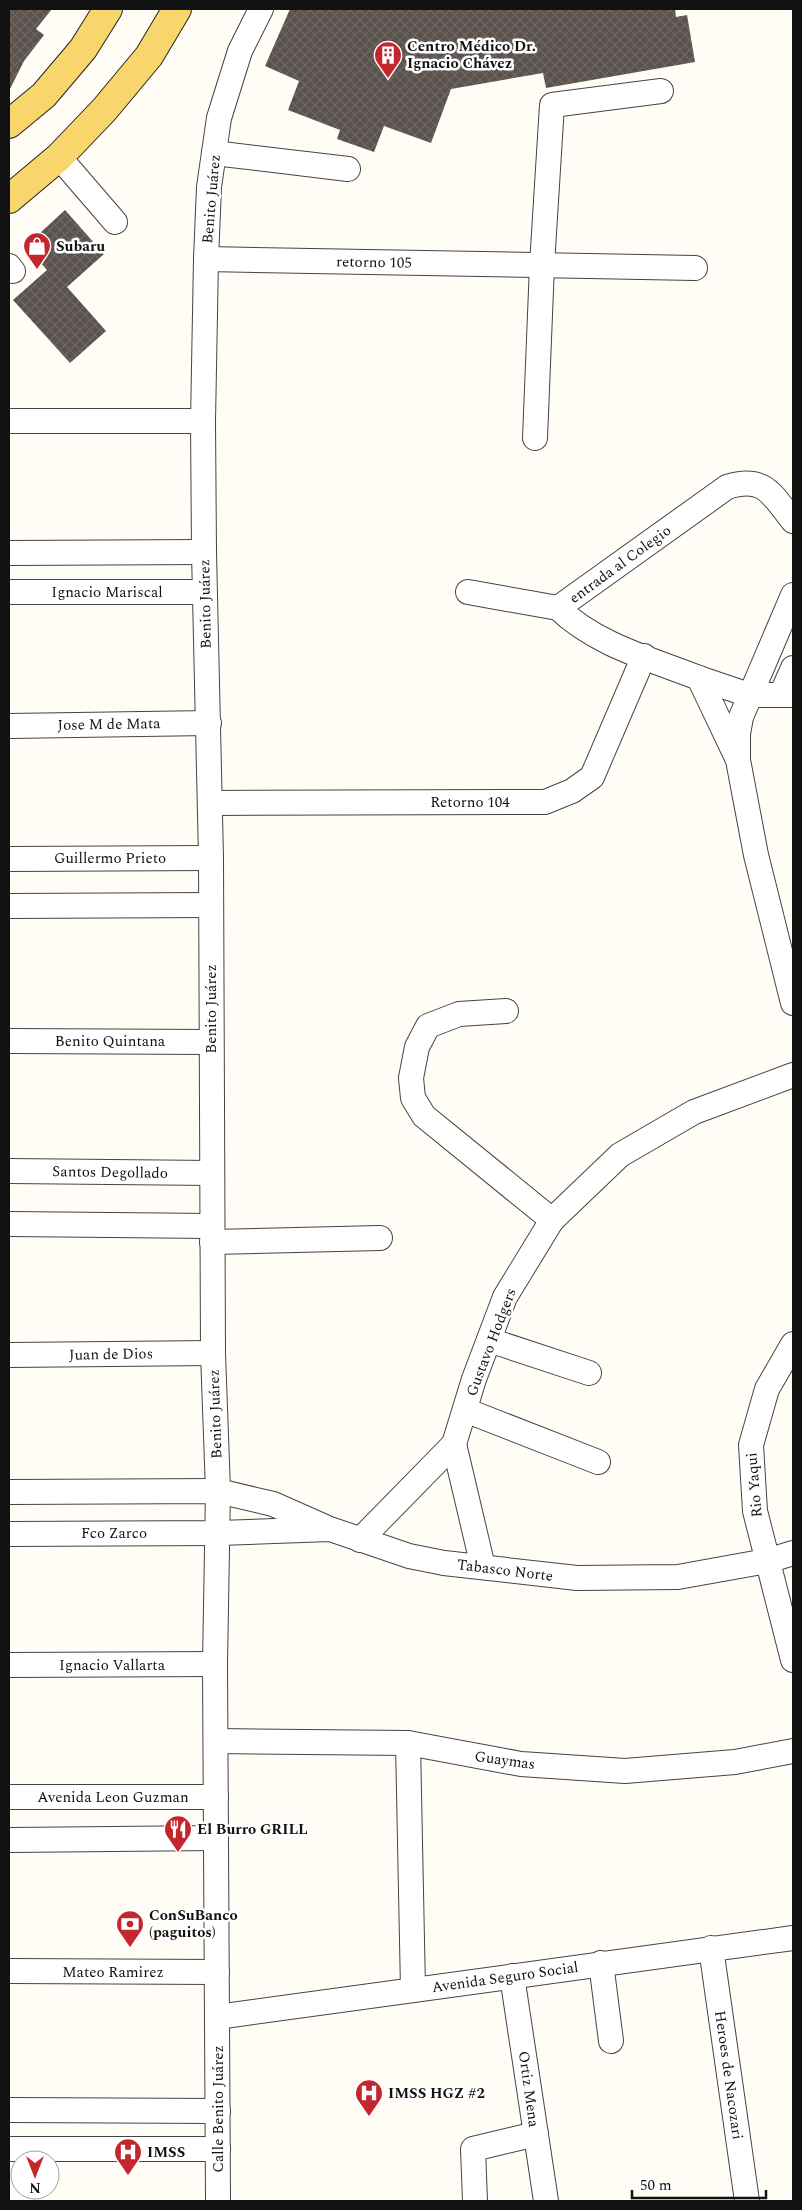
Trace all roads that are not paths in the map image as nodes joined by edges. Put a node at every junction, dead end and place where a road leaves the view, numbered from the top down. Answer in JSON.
{"nodes":[{"id":1,"x":108,"y":9,"type":"edge"},
{"id":2,"x":177,"y":9,"type":"edge"},
{"id":3,"x":261,"y":9,"type":"edge"},
{"id":4,"x":661,"y":92,"type":"dead end"},
{"id":5,"x":9,"y":124,"type":"edge"},
{"id":6,"x":214,"y":153,"type":"junction"},
{"id":7,"x":59,"y":157,"type":"junction"},
{"id":8,"x":348,"y":169,"type":"dead end"},
{"id":9,"x":9,"y":200,"type":"edge"},
{"id":10,"x":115,"y":222,"type":"dead end"},
{"id":11,"x":206,"y":259,"type":"junction"},
{"id":12,"x":542,"y":265,"type":"junction"},
{"id":13,"x":696,"y":268,"type":"dead end"},
{"id":14,"x":9,"y":421,"type":"edge"},
{"id":15,"x":203,"y":421,"type":"junction"},
{"id":16,"x":535,"y":438,"type":"dead end"},
{"id":17,"x":793,"y":521,"type":"edge"},
{"id":18,"x":204,"y":552,"type":"junction"},
{"id":19,"x":9,"y":553,"type":"edge"},
{"id":20,"x":9,"y":592,"type":"edge"},
{"id":21,"x":204,"y":592,"type":"junction"},
{"id":22,"x":468,"y":592,"type":"dead end"},
{"id":23,"x":793,"y":595,"type":"edge"},
{"id":24,"x":558,"y":608,"type":"junction"},
{"id":25,"x":644,"y":656,"type":"junction"},
{"id":26,"x":793,"y":668,"type":"edge"},
{"id":27,"x":699,"y":678,"type":"junction"},
{"id":28,"x":749,"y":695,"type":"junction"},
{"id":29,"x":787,"y":695,"type":"edge"},
{"id":30,"x":209,"y":723,"type":"junction"},
{"id":31,"x":9,"y":726,"type":"edge"},
{"id":32,"x":738,"y":760,"type":"junction"},
{"id":33,"x":210,"y":803,"type":"junction"},
{"id":34,"x":211,"y":858,"type":"junction"},
{"id":35,"x":9,"y":859,"type":"edge"},
{"id":36,"x":210,"y":905,"type":"junction"},
{"id":37,"x":9,"y":906,"type":"edge"},
{"id":38,"x":793,"y":1003,"type":"edge"},
{"id":39,"x":506,"y":1010,"type":"dead end"},
{"id":40,"x":9,"y":1041,"type":"edge"},
{"id":41,"x":211,"y":1042,"type":"junction"},
{"id":42,"x":793,"y":1075,"type":"edge"},
{"id":43,"x":9,"y":1171,"type":"edge"},
{"id":44,"x":212,"y":1173,"type":"junction"},
{"id":45,"x":552,"y":1220,"type":"junction"},
{"id":46,"x":9,"y":1224,"type":"edge"},
{"id":47,"x":212,"y":1234,"type":"junction"},
{"id":48,"x":380,"y":1238,"type":"dead end"},
{"id":49,"x":489,"y":1340,"type":"junction"},
{"id":50,"x":793,"y":1344,"type":"edge"},
{"id":51,"x":213,"y":1353,"type":"junction"},
{"id":52,"x":9,"y":1355,"type":"edge"},
{"id":53,"x":589,"y":1373,"type":"dead end"},
{"id":54,"x":465,"y":1410,"type":"junction"},
{"id":55,"x":454,"y":1444,"type":"junction"},
{"id":56,"x":598,"y":1462,"type":"dead end"},
{"id":57,"x":218,"y":1490,"type":"junction"},
{"id":58,"x":9,"y":1492,"type":"edge"},
{"id":59,"x":330,"y":1529,"type":"junction"},
{"id":60,"x":218,"y":1533,"type":"junction"},
{"id":61,"x":9,"y":1534,"type":"edge"},
{"id":62,"x":360,"y":1540,"type":"junction"},
{"id":63,"x":793,"y":1552,"type":"edge"},
{"id":64,"x":767,"y":1561,"type":"junction"},
{"id":65,"x":483,"y":1568,"type":"junction"},
{"id":66,"x":793,"y":1660,"type":"edge"},
{"id":67,"x":215,"y":1664,"type":"junction"},
{"id":68,"x":9,"y":1666,"type":"edge"},
{"id":69,"x":216,"y":1741,"type":"junction"},
{"id":70,"x":408,"y":1743,"type":"junction"},
{"id":71,"x":793,"y":1751,"type":"edge"},
{"id":72,"x":9,"y":1797,"type":"edge"},
{"id":73,"x":216,"y":1797,"type":"junction"},
{"id":74,"x":216,"y":1838,"type":"junction"},
{"id":75,"x":9,"y":1840,"type":"edge"},
{"id":76,"x":793,"y":1938,"type":"edge"},
{"id":77,"x":710,"y":1948,"type":"junction"},
{"id":78,"x":601,"y":1963,"type":"junction"},
{"id":79,"x":9,"y":1971,"type":"edge"},
{"id":80,"x":218,"y":1972,"type":"junction"},
{"id":81,"x":512,"y":1976,"type":"junction"},
{"id":82,"x":413,"y":1990,"type":"junction"},
{"id":83,"x":217,"y":2017,"type":"junction"},
{"id":84,"x":612,"y":2041,"type":"dead end"},
{"id":85,"x":9,"y":2110,"type":"edge"},
{"id":86,"x":218,"y":2110,"type":"junction"},
{"id":87,"x":536,"y":2134,"type":"junction"},
{"id":88,"x":9,"y":2149,"type":"edge"},
{"id":89,"x":218,"y":2149,"type":"junction"},
{"id":90,"x":218,"y":2201,"type":"edge"},
{"id":91,"x":474,"y":2201,"type":"edge"},
{"id":92,"x":546,"y":2201,"type":"edge"},
{"id":93,"x":748,"y":2201,"type":"edge"}],
"edges":[{"from":1,"to":5,"type":"main road"},
{"from":2,"to":7,"type":"main road"},
{"from":3,"to":6,"type":"street","name":"Benito Juárez"},
{"from":4,"to":12,"type":"street"},
{"from":6,"to":8,"type":"street"},
{"from":6,"to":11,"type":"street","name":"Benito Juárez"},
{"from":7,"to":9,"type":"main road"},
{"from":7,"to":10,"type":"street"},
{"from":11,"to":12,"type":"street","name":"retorno 105"},
{"from":11,"to":15,"type":"street","name":"Benito Juárez"},
{"from":12,"to":13,"type":"street","name":"retorno 105"},
{"from":12,"to":16,"type":"street"},
{"from":14,"to":15,"type":"street"},
{"from":15,"to":18,"type":"street","name":"Benito Juárez"},
{"from":17,"to":24,"type":"street","name":"entrada al Colegio"},
{"from":18,"to":19,"type":"street"},
{"from":18,"to":21,"type":"street","name":"Benito Juárez"},
{"from":20,"to":21,"type":"street","name":"Ignacio Mariscal"},
{"from":21,"to":30,"type":"street","name":"Benito Juárez"},
{"from":22,"to":24,"type":"street"},
{"from":23,"to":28,"type":"street"},
{"from":24,"to":25,"type":"street","name":"entrada al Colegio"},
{"from":25,"to":27,"type":"street","name":"entrada al Colegio"},
{"from":25,"to":33,"type":"street","name":"Retorno 104"},
{"from":26,"to":29,"type":"street"},
{"from":27,"to":28,"type":"street","name":"entrada al Colegio"},
{"from":27,"to":32,"type":"street"},
{"from":28,"to":29,"type":"street","name":"entrada al Colegio"},
{"from":28,"to":32,"type":"street"},
{"from":30,"to":31,"type":"street","name":"Jose M de Mata"},
{"from":30,"to":33,"type":"street","name":"Benito Juárez"},
{"from":32,"to":38,"type":"street"},
{"from":33,"to":34,"type":"street","name":"Benito Juárez"},
{"from":34,"to":35,"type":"street","name":"Guillermo Prieto"},
{"from":34,"to":36,"type":"street","name":"Benito Juárez"},
{"from":36,"to":37,"type":"street"},
{"from":36,"to":41,"type":"street","name":"Benito Juárez"},
{"from":39,"to":45,"type":"street"},
{"from":40,"to":41,"type":"street","name":"Benito Quintana"},
{"from":41,"to":44,"type":"street","name":"Benito Juárez"},
{"from":42,"to":45,"type":"street","name":"Gustavo Hodgers"},
{"from":43,"to":44,"type":"street","name":"Santos Degollado"},
{"from":44,"to":47,"type":"street","name":"Benito Juárez"},
{"from":45,"to":49,"type":"street","name":"Gustavo Hodgers"},
{"from":46,"to":47,"type":"street"},
{"from":47,"to":48,"type":"street"},
{"from":47,"to":51,"type":"street","name":"Benito Juárez"},
{"from":49,"to":53,"type":"street"},
{"from":49,"to":54,"type":"street","name":"Gustavo Hodgers"},
{"from":50,"to":64,"type":"street","name":"Rio Yaqui"},
{"from":51,"to":52,"type":"street","name":"Juan de Dios"},
{"from":51,"to":57,"type":"street","name":"Benito Juárez"},
{"from":54,"to":55,"type":"street","name":"Gustavo Hodgers"},
{"from":54,"to":56,"type":"street"},
{"from":55,"to":62,"type":"street","name":"Gustavo Hodgers"},
{"from":55,"to":65,"type":"street"},
{"from":57,"to":58,"type":"street"},
{"from":57,"to":59,"type":"street"},
{"from":57,"to":60,"type":"street","name":"Benito Juárez"},
{"from":59,"to":60,"type":"street","name":"Tabasco Norte"},
{"from":59,"to":62,"type":"street","name":"Tabasco Norte"},
{"from":60,"to":61,"type":"street","name":"Fco Zarco"},
{"from":60,"to":67,"type":"street","name":"Benito Juárez"},
{"from":62,"to":65,"type":"street","name":"Tabasco Norte"},
{"from":63,"to":64,"type":"street","name":"Tabasco Norte"},
{"from":64,"to":65,"type":"street","name":"Tabasco Norte"},
{"from":64,"to":66,"type":"street","name":"Rio Yaqui"},
{"from":67,"to":68,"type":"street","name":"Ignacio Vallarta"},
{"from":67,"to":69,"type":"street","name":"Benito Juárez"},
{"from":69,"to":70,"type":"street","name":"Guaymas"},
{"from":69,"to":73,"type":"street","name":"Benito Juárez"},
{"from":70,"to":71,"type":"street","name":"Guaymas"},
{"from":70,"to":82,"type":"street"},
{"from":72,"to":73,"type":"street","name":"Avenida Leon Guzman"},
{"from":73,"to":74,"type":"street","name":"Benito Juárez"},
{"from":74,"to":75,"type":"street"},
{"from":74,"to":80,"type":"street","name":"Benito Juárez"},
{"from":76,"to":77,"type":"street","name":"Avenida Seguro Social"},
{"from":77,"to":78,"type":"street","name":"Avenida Seguro Social"},
{"from":77,"to":93,"type":"street","name":"Heroes de Nacozari"},
{"from":78,"to":81,"type":"street","name":"Avenida Seguro Social"},
{"from":78,"to":84,"type":"street"},
{"from":79,"to":80,"type":"street","name":"Mateo Ramirez"},
{"from":80,"to":83,"type":"street","name":"Benito Juárez"},
{"from":81,"to":82,"type":"street","name":"Avenida Seguro Social"},
{"from":81,"to":87,"type":"street","name":"Ortiz Mena"},
{"from":82,"to":83,"type":"street","name":"Avenida Seguro Social"},
{"from":83,"to":86,"type":"street","name":"Calle Benito Juárez"},
{"from":85,"to":86,"type":"street"},
{"from":86,"to":89,"type":"street","name":"Calle Benito Juárez"},
{"from":87,"to":91,"type":"street"},
{"from":87,"to":92,"type":"street","name":"Ortiz Mena"},
{"from":88,"to":89,"type":"street"},
{"from":89,"to":90,"type":"street","name":"Calle Benito Juárez"}]}
